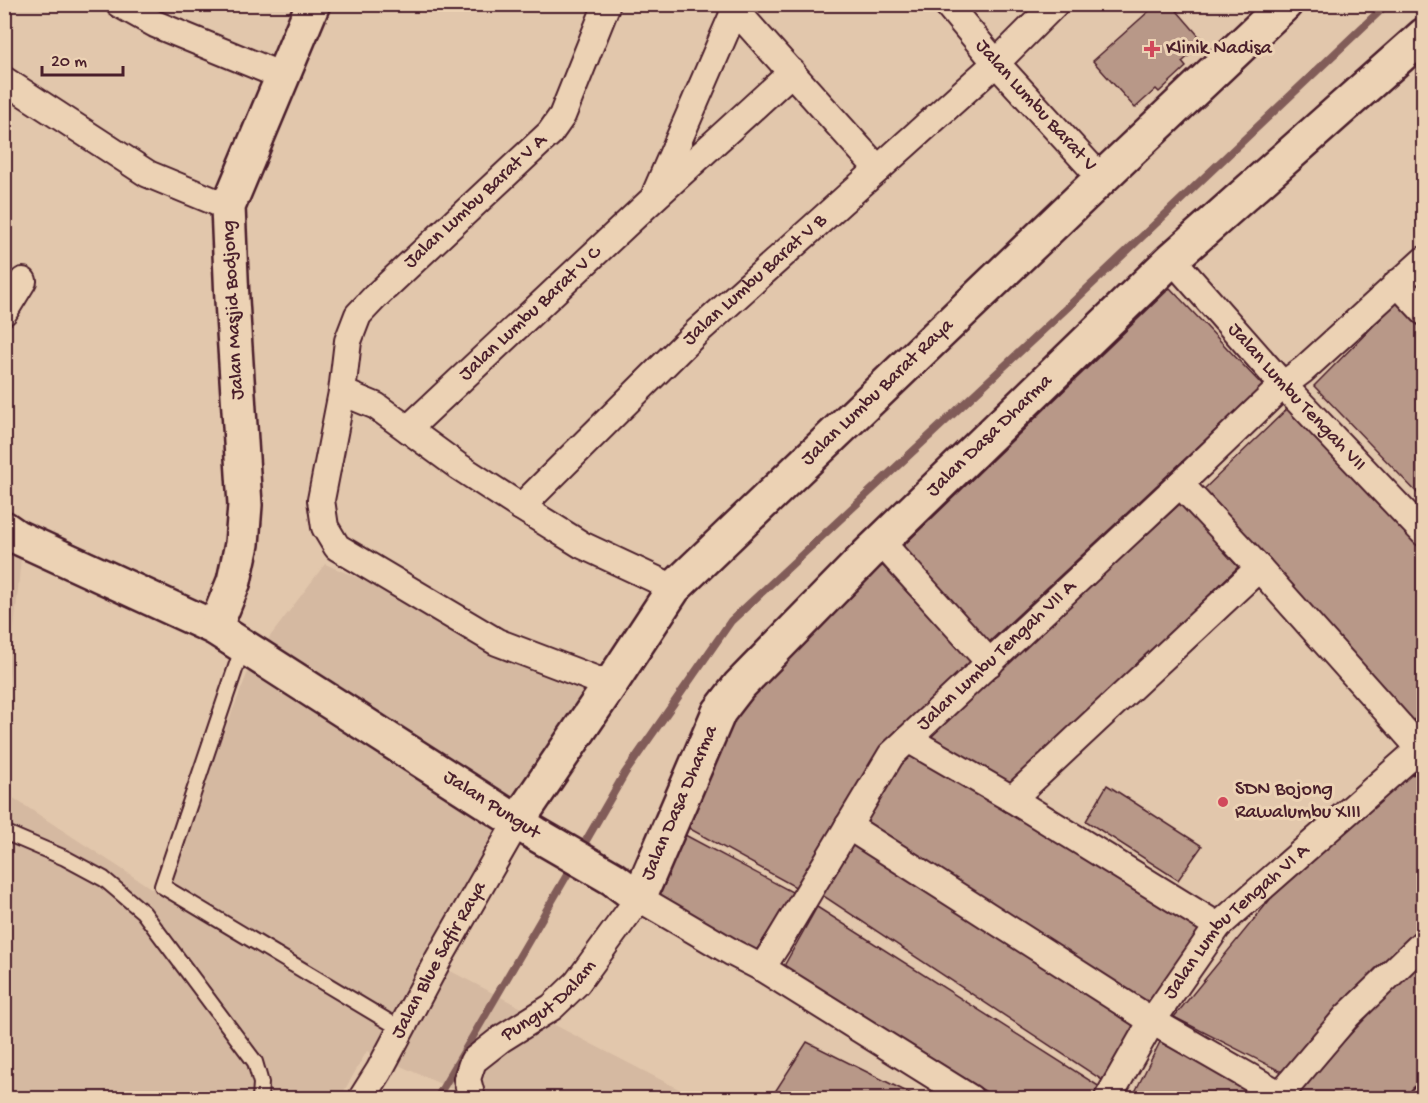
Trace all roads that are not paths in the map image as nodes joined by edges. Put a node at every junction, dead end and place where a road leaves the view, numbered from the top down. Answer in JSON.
{"nodes":[{"id":1,"x":119,"y":4,"type":"edge"},
{"id":2,"x":313,"y":4,"type":"edge"},
{"id":3,"x":607,"y":4,"type":"edge"},
{"id":4,"x":947,"y":4,"type":"edge"},
{"id":5,"x":1055,"y":4,"type":"edge"},
{"id":6,"x":1285,"y":4,"type":"edge"},
{"id":7,"x":733,"y":7,"type":"edge"},
{"id":8,"x":1424,"y":35,"type":"edge"},
{"id":9,"x":996,"y":63,"type":"junction"},
{"id":10,"x":792,"y":72,"type":"junction"},
{"id":11,"x":282,"y":76,"type":"junction"},
{"id":12,"x":4,"y":80,"type":"edge"},
{"id":13,"x":878,"y":169,"type":"junction"},
{"id":14,"x":1101,"y":178,"type":"junction"},
{"id":15,"x":652,"y":200,"type":"junction"},
{"id":16,"x":228,"y":207,"type":"junction"},
{"id":17,"x":1172,"y":259,"type":"junction"},
{"id":18,"x":1424,"y":260,"type":"edge"},
{"id":19,"x":22,"y":281,"type":"dead end"},
{"id":20,"x":1397,"y":283,"type":"junction"},
{"id":21,"x":4,"y":312,"type":"edge"},
{"id":22,"x":1424,"y":312,"type":"edge"},
{"id":23,"x":1283,"y":384,"type":"junction"},
{"id":24,"x":342,"y":392,"type":"junction"},
{"id":25,"x":408,"y":429,"type":"junction"},
{"id":26,"x":1180,"y":484,"type":"junction"},
{"id":27,"x":521,"y":507,"type":"junction"},
{"id":28,"x":4,"y":528,"type":"edge"},
{"id":29,"x":1424,"y":533,"type":"edge"},
{"id":30,"x":881,"y":542,"type":"junction"},
{"id":31,"x":1259,"y":568,"type":"junction"},
{"id":32,"x":674,"y":588,"type":"junction"},
{"id":33,"x":215,"y":628,"type":"junction"},
{"id":34,"x":243,"y":646,"type":"junction"},
{"id":35,"x":990,"y":663,"type":"junction"},
{"id":36,"x":610,"y":685,"type":"junction"},
{"id":37,"x":908,"y":739,"type":"junction"},
{"id":38,"x":1422,"y":749,"type":"edge"},
{"id":39,"x":1012,"y":800,"type":"junction"},
{"id":40,"x":848,"y":826,"type":"junction"},
{"id":41,"x":527,"y":828,"type":"junction"},
{"id":42,"x":4,"y":832,"type":"edge"},
{"id":43,"x":639,"y":898,"type":"junction"},
{"id":44,"x":1218,"y":926,"type":"junction"},
{"id":45,"x":1424,"y":942,"type":"edge"},
{"id":46,"x":762,"y":968,"type":"junction"},
{"id":47,"x":1152,"y":1021,"type":"junction"},
{"id":48,"x":401,"y":1029,"type":"junction"},
{"id":49,"x":1283,"y":1097,"type":"edge"},
{"id":50,"x":260,"y":1098,"type":"edge"},
{"id":51,"x":362,"y":1098,"type":"edge"},
{"id":52,"x":472,"y":1098,"type":"edge"},
{"id":53,"x":970,"y":1098,"type":"edge"},
{"id":54,"x":1108,"y":1098,"type":"edge"}],
"edges":[{"from":1,"to":11,"type":"street"},
{"from":2,"to":11,"type":"street","name":"Jalan Masjid Bodjong"},
{"from":3,"to":24,"type":"street","name":"Jalan Lumbu Barat V A"},
{"from":4,"to":9,"type":"street","name":"Jalan Lumbu Barat V"},
{"from":5,"to":9,"type":"street","name":"Jalan Lumbu Barat V B"},
{"from":6,"to":14,"type":"street","name":"Jalan Lumbu Barat Raya"},
{"from":7,"to":10,"type":"street"},
{"from":7,"to":15,"type":"street","name":"Jalan Lumbu Barat V C"},
{"from":8,"to":17,"type":"street","name":"Jalan Dasa Dharma"},
{"from":9,"to":13,"type":"street","name":"Jalan Lumbu Barat V B"},
{"from":9,"to":14,"type":"street","name":"Jalan Lumbu Barat V"},
{"from":10,"to":13,"type":"street"},
{"from":10,"to":15,"type":"street","name":"Jalan Lumbu Barat V C"},
{"from":11,"to":16,"type":"street","name":"Jalan Masjid Bodjong"},
{"from":12,"to":16,"type":"street"},
{"from":13,"to":27,"type":"street","name":"Jalan Lumbu Barat V B"},
{"from":14,"to":32,"type":"street","name":"Jalan Lumbu Barat Raya"},
{"from":15,"to":25,"type":"street","name":"Jalan Lumbu Barat V C"},
{"from":16,"to":33,"type":"street","name":"Jalan Masjid Bodjong"},
{"from":17,"to":23,"type":"street","name":"Jalan Lumbu Tengah VII"},
{"from":17,"to":30,"type":"street","name":"Jalan Dasa Dharma"},
{"from":18,"to":20,"type":"street","name":"Jalan Lumbu Tengah VII A"},
{"from":19,"to":21,"type":"street"},
{"from":20,"to":22,"type":"street"},
{"from":20,"to":23,"type":"street","name":"Jalan Lumbu Tengah VII A"},
{"from":23,"to":26,"type":"street","name":"Jalan Lumbu Tengah VII A"},
{"from":23,"to":29,"type":"street","name":"Jalan Lumbu Tengah VII"},
{"from":24,"to":25,"type":"street"},
{"from":24,"to":36,"type":"street","name":"Jalan Lumbu Barat V A"},
{"from":25,"to":27,"type":"street"},
{"from":26,"to":31,"type":"street"},
{"from":26,"to":35,"type":"street","name":"Jalan Lumbu Tengah VII A"},
{"from":27,"to":32,"type":"street"},
{"from":28,"to":33,"type":"street","name":"Jalan Pungut"},
{"from":30,"to":35,"type":"street"},
{"from":30,"to":43,"type":"street","name":"Jalan Dasa Dharma"},
{"from":31,"to":38,"type":"street"},
{"from":31,"to":39,"type":"street"},
{"from":32,"to":36,"type":"street","name":"Jalan Lumbu Barat Raya"},
{"from":33,"to":34,"type":"street","name":"Jalan Pungut"},
{"from":34,"to":41,"type":"street","name":"Jalan Pungut"},
{"from":34,"to":48,"type":"lane"},
{"from":35,"to":37,"type":"street","name":"Jalan Lumbu Tengah VII A"},
{"from":36,"to":41,"type":"street","name":"Jalan Lumbu Barat Raya"},
{"from":37,"to":39,"type":"street"},
{"from":37,"to":40,"type":"street","name":"Jalan Lumbu Tengah VII A"},
{"from":38,"to":44,"type":"street","name":"Jalan Lumbu Tengah VI A"},
{"from":39,"to":44,"type":"street"},
{"from":40,"to":46,"type":"street","name":"Jalan Lumbu Tengah VII A"},
{"from":40,"to":47,"type":"street"},
{"from":41,"to":43,"type":"street","name":"Jalan Pungut"},
{"from":41,"to":48,"type":"street","name":"Jalan Blue Safir Raya"},
{"from":42,"to":50,"type":"lane"},
{"from":43,"to":46,"type":"street","name":"Jalan Pungut"},
{"from":43,"to":52,"type":"street","name":"Pungut Dalam"},
{"from":44,"to":47,"type":"street","name":"Jalan Lumbu Tengah VI A"},
{"from":45,"to":49,"type":"street"},
{"from":46,"to":53,"type":"street","name":"Jalan Pungut"},
{"from":47,"to":49,"type":"street"},
{"from":47,"to":54,"type":"street","name":"Jalan Lumbu Tengah VI A"},
{"from":48,"to":51,"type":"street","name":"Jalan Blue Safir Raya"}]}
